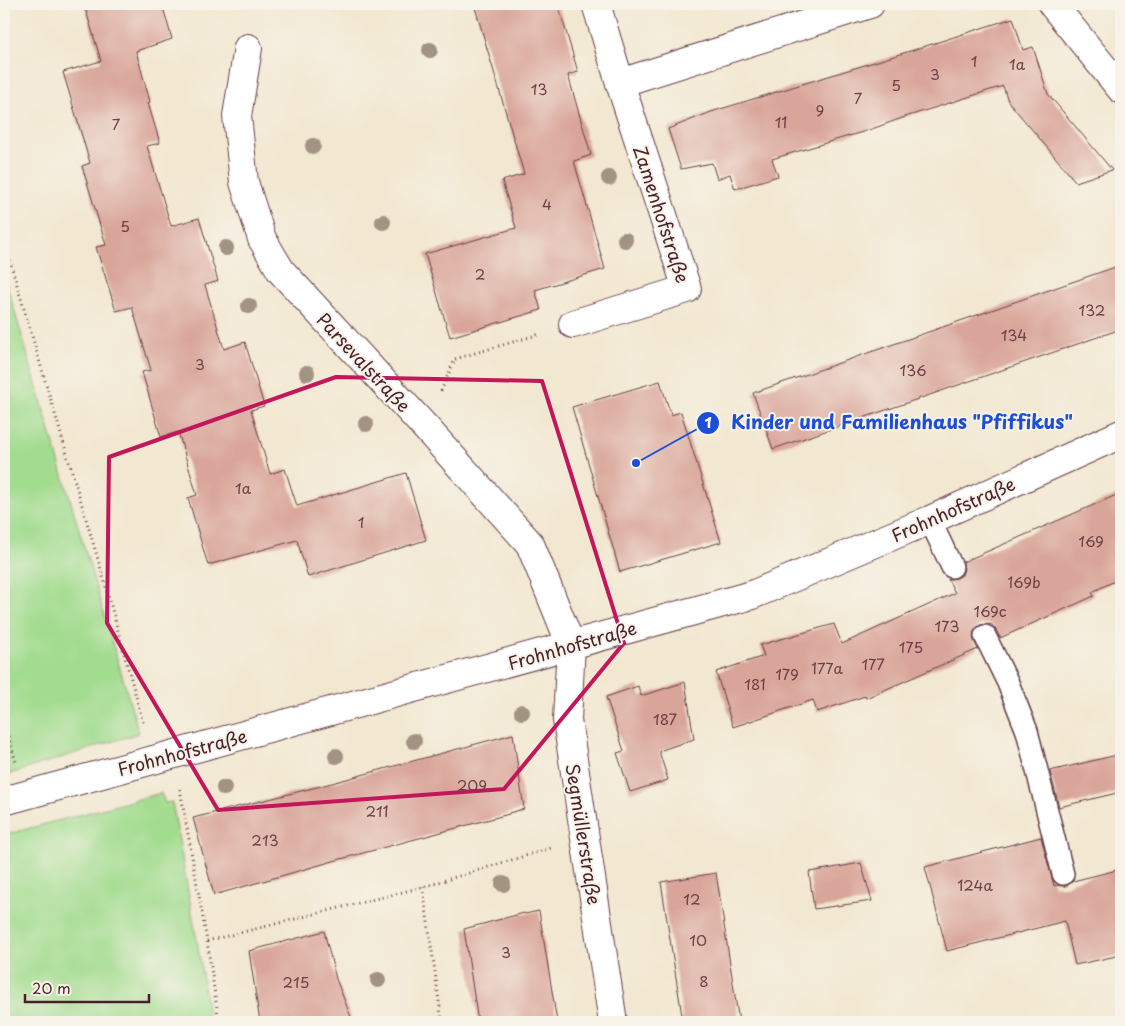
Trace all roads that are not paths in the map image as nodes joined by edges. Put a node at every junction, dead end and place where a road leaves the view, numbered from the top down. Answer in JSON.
{"nodes":[{"id":1,"x":596,"y":4,"type":"edge"},
{"id":2,"x":870,"y":4,"type":"edge"},
{"id":3,"x":1052,"y":4,"type":"edge"},
{"id":4,"x":248,"y":48,"type":"dead end"},
{"id":5,"x":620,"y":83,"type":"junction"},
{"id":6,"x":1121,"y":89,"type":"edge"},
{"id":7,"x":573,"y":324,"type":"road end"},
{"id":8,"x":1121,"y":434,"type":"edge"},
{"id":9,"x":930,"y":520,"type":"junction"},
{"id":10,"x":952,"y":567,"type":"dead end"},
{"id":11,"x":985,"y":636,"type":"dead end"},
{"id":12,"x":571,"y":645,"type":"junction"},
{"id":13,"x":4,"y":802,"type":"edge"},
{"id":14,"x":1063,"y":874,"type":"dead end"},
{"id":15,"x":613,"y":1022,"type":"edge"}],
"edges":[{"from":1,"to":5,"type":"street","name":"Zamenhofstraße"},
{"from":2,"to":5,"type":"street"},
{"from":3,"to":6,"type":"street"},
{"from":4,"to":12,"type":"street","name":"Parsevalstraße"},
{"from":5,"to":7,"type":"street","name":"Zamenhofstraße"},
{"from":8,"to":9,"type":"street","name":"Frohnhofstraße"},
{"from":9,"to":10,"type":"lane"},
{"from":9,"to":12,"type":"street","name":"Frohnhofstraße"},
{"from":11,"to":14,"type":"lane"},
{"from":12,"to":13,"type":"street","name":"Frohnhofstraße"},
{"from":12,"to":15,"type":"street","name":"Segmüllerstraße"}]}
